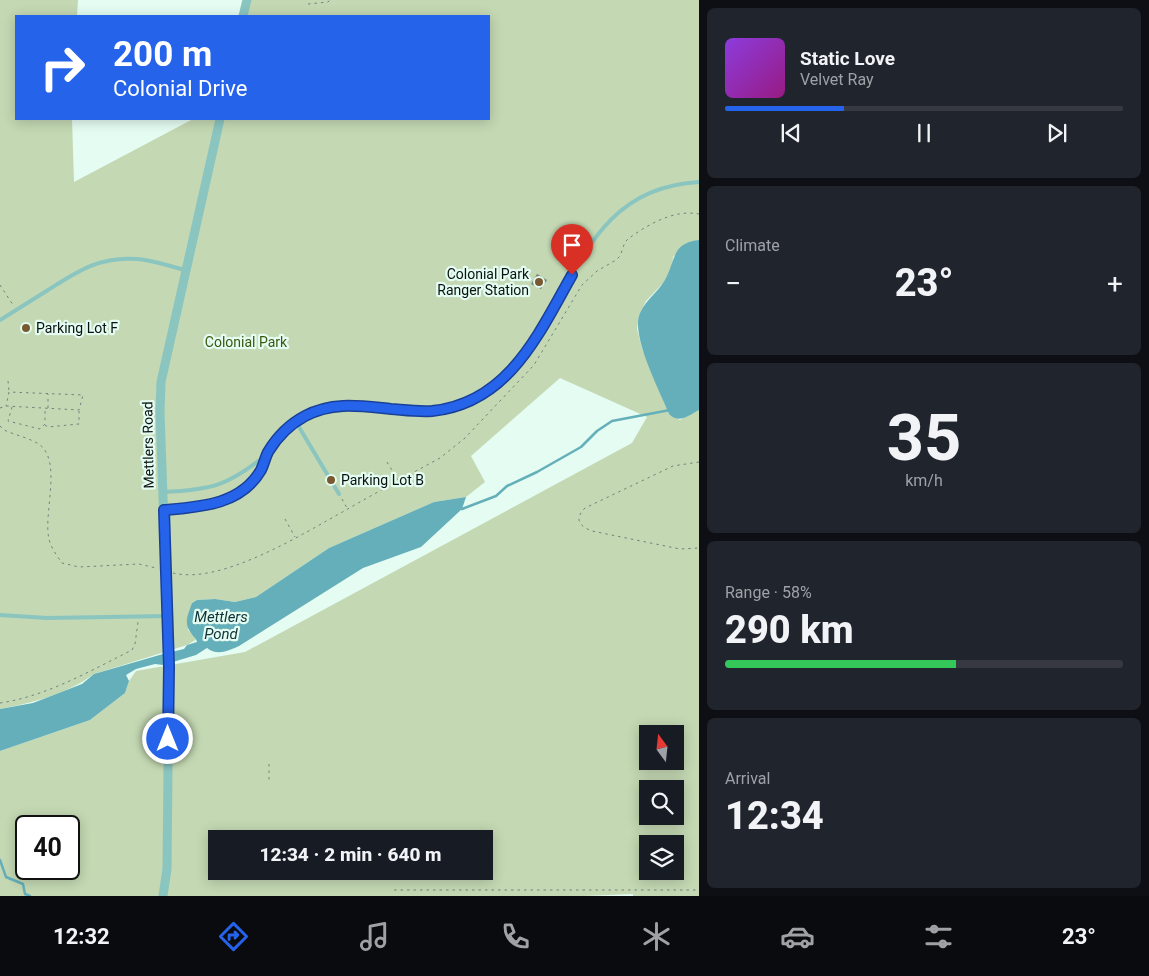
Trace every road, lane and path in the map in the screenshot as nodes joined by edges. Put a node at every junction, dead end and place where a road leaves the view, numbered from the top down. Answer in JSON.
{"nodes":[{"id":1,"x":247,"y":0,"type":"edge"},
{"id":2,"x":330,"y":0,"type":"edge"},
{"id":3,"x":308,"y":4,"type":"dead end"},
{"id":4,"x":243,"y":15,"type":"edge"},
{"id":5,"x":220,"y":120,"type":"edge"},
{"id":6,"x":699,"y":182,"type":"edge"},
{"id":7,"x":699,"y":214,"type":"edge"},
{"id":8,"x":185,"y":270,"type":"junction"},
{"id":9,"x":0,"y":285,"type":"edge"},
{"id":10,"x":16,"y":310,"type":"junction"},
{"id":11,"x":0,"y":320,"type":"edge"},
{"id":12,"x":8,"y":381,"type":"dead end"},
{"id":13,"x":10,"y":392,"type":"junction"},
{"id":14,"x":48,"y":393,"type":"junction"},
{"id":15,"x":6,"y":406,"type":"junction"},
{"id":16,"x":12,"y":407,"type":"junction"},
{"id":17,"x":0,"y":408,"type":"edge"},
{"id":18,"x":47,"y":408,"type":"junction"},
{"id":19,"x":79,"y":410,"type":"junction"},
{"id":20,"x":296,"y":422,"type":"junction"},
{"id":21,"x":45,"y":424,"type":"junction"},
{"id":22,"x":0,"y":426,"type":"edge"},
{"id":23,"x":268,"y":453,"type":"junction"},
{"id":24,"x":387,"y":462,"type":"dead end"},
{"id":25,"x":699,"y":462,"type":"edge"},
{"id":26,"x":398,"y":481,"type":"junction"},
{"id":27,"x":163,"y":492,"type":"junction"},
{"id":28,"x":339,"y":494,"type":"joint"},
{"id":29,"x":348,"y":509,"type":"junction"},
{"id":30,"x":164,"y":510,"type":"junction"},
{"id":31,"x":285,"y":519,"type":"dead end"},
{"id":32,"x":295,"y":538,"type":"junction"},
{"id":33,"x":699,"y":548,"type":"edge"},
{"id":34,"x":161,"y":569,"type":"dead end"},
{"id":35,"x":170,"y":572,"type":"dead end"},
{"id":36,"x":0,"y":615,"type":"edge"},
{"id":37,"x":167,"y":616,"type":"junction"},
{"id":38,"x":138,"y":617,"type":"junction"},
{"id":39,"x":0,"y":703,"type":"edge"},
{"id":40,"x":269,"y":764,"type":"dead end"},
{"id":41,"x":269,"y":782,"type":"dead end"},
{"id":42,"x":394,"y":890,"type":"dead end"},
{"id":43,"x":699,"y":890,"type":"edge"},
{"id":44,"x":164,"y":896,"type":"edge"}],
"edges":[{"from":1,"to":4,"type":"street"},
{"from":2,"to":3,"type":"path"},
{"from":5,"to":8,"type":"street","name":"Mettlers Road"},
{"from":6,"to":20,"type":"lane"},
{"from":7,"to":26,"type":"path"},
{"from":8,"to":10,"type":"lane"},
{"from":8,"to":27,"type":"street","name":"Mettlers Road"},
{"from":9,"to":10,"type":"path"},
{"from":10,"to":11,"type":"lane"},
{"from":12,"to":13,"type":"path"},
{"from":13,"to":14,"type":"path"},
{"from":13,"to":15,"type":"path"},
{"from":14,"to":18,"type":"path"},
{"from":14,"to":19,"type":"path"},
{"from":15,"to":16,"type":"path"},
{"from":15,"to":17,"type":"path"},
{"from":16,"to":18,"type":"path"},
{"from":16,"to":21,"type":"path"},
{"from":18,"to":19,"type":"path"},
{"from":18,"to":21,"type":"path"},
{"from":19,"to":21,"type":"path"},
{"from":20,"to":23,"type":"lane"},
{"from":20,"to":28,"type":"lane"},
{"from":22,"to":34,"type":"path"},
{"from":23,"to":27,"type":"lane"},
{"from":23,"to":30,"type":"lane"},
{"from":24,"to":26,"type":"path"},
{"from":25,"to":33,"type":"path"},
{"from":26,"to":29,"type":"path"},
{"from":27,"to":30,"type":"street","name":"Mettlers Road"},
{"from":28,"to":29,"type":"path"},
{"from":29,"to":32,"type":"path"},
{"from":30,"to":37,"type":"street","name":"Mettlers Road"},
{"from":31,"to":32,"type":"path"},
{"from":32,"to":35,"type":"path"},
{"from":36,"to":38,"type":"lane"},
{"from":37,"to":38,"type":"lane"},
{"from":37,"to":44,"type":"street","name":"Mettlers Road"},
{"from":38,"to":39,"type":"path"},
{"from":40,"to":41,"type":"path"},
{"from":42,"to":43,"type":"path"}]}
